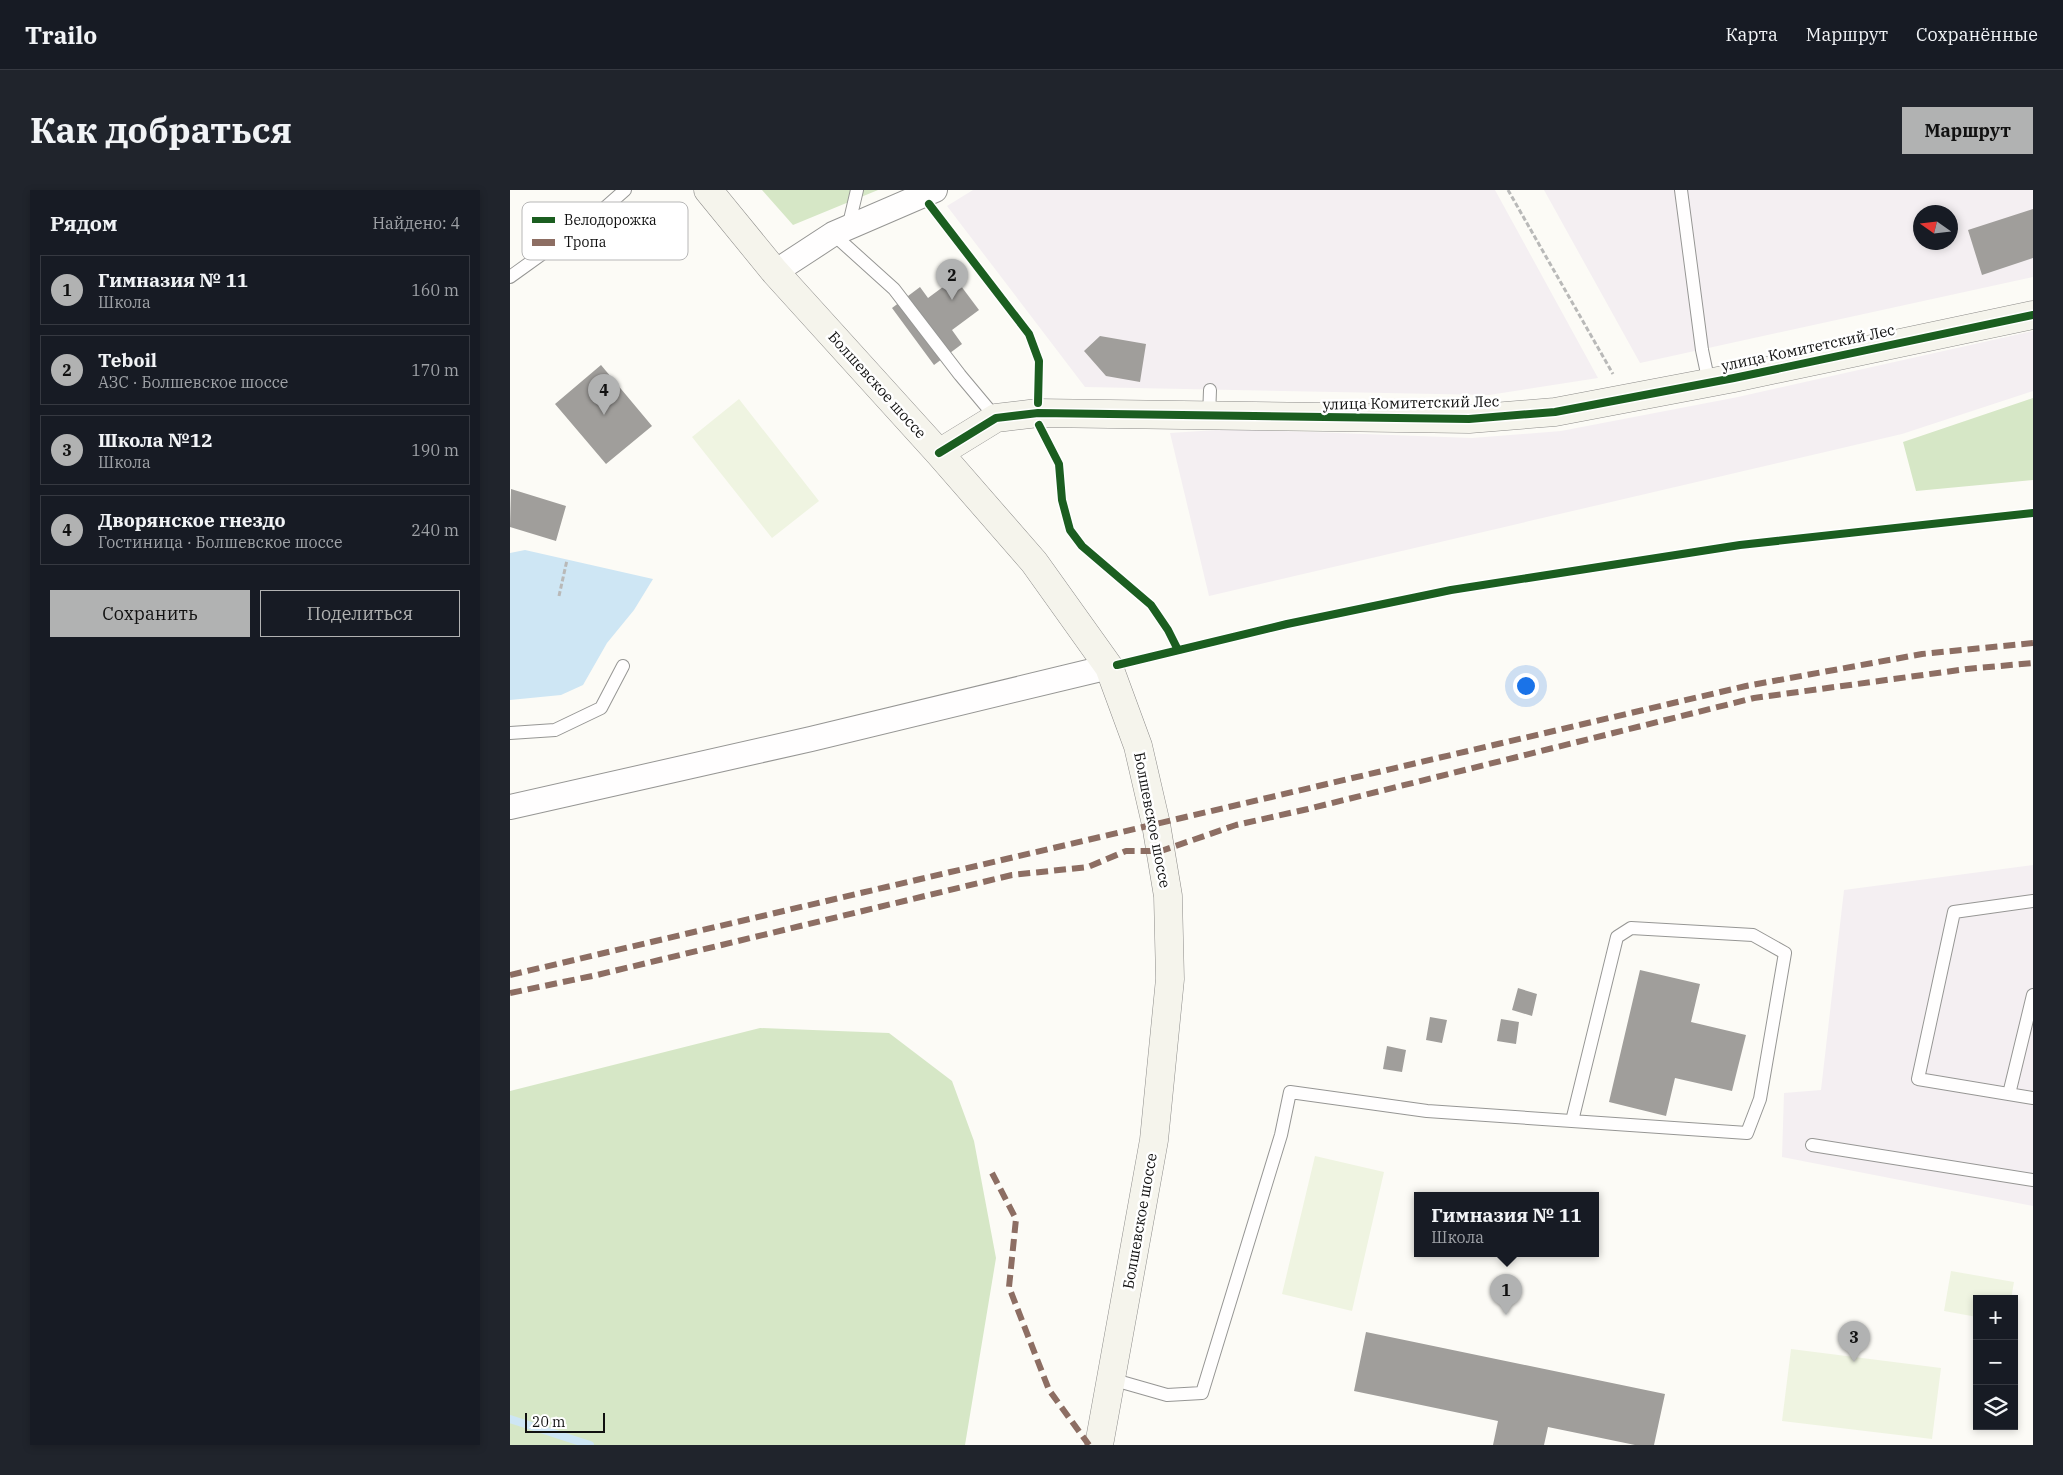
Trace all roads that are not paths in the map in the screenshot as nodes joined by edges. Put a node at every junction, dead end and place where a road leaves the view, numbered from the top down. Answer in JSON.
{"nodes":[{"id":1,"x":625,"y":190,"type":"edge"},
{"id":2,"x":708,"y":190,"type":"edge"},
{"id":3,"x":857,"y":190,"type":"edge"},
{"id":4,"x":935,"y":190,"type":"edge"},
{"id":5,"x":1681,"y":190,"type":"edge"},
{"id":6,"x":611,"y":202,"type":"edge"},
{"id":7,"x":840,"y":231,"type":"junction"},
{"id":8,"x":534,"y":260,"type":"edge"},
{"id":9,"x":775,"y":272,"type":"junction"},
{"id":10,"x":510,"y":277,"type":"edge"},
{"id":11,"x":2033,"y":315,"type":"edge"},
{"id":12,"x":1709,"y":383,"type":"junction"},
{"id":13,"x":1210,"y":390,"type":"dead end"},
{"id":14,"x":1209,"y":417,"type":"junction"},
{"id":15,"x":996,"y":418,"type":"junction"},
{"id":16,"x":939,"y":453,"type":"junction"},
{"id":17,"x":623,"y":666,"type":"dead end"},
{"id":18,"x":1113,"y":666,"type":"junction"},
{"id":19,"x":510,"y":733,"type":"edge"},
{"id":20,"x":510,"y":807,"type":"edge"},
{"id":21,"x":2033,"y":901,"type":"edge"},
{"id":22,"x":2033,"y":995,"type":"edge"},
{"id":23,"x":2009,"y":1094,"type":"junction"},
{"id":24,"x":2033,"y":1098,"type":"edge"},
{"id":25,"x":1572,"y":1121,"type":"junction"},
{"id":26,"x":1812,"y":1145,"type":"dead end"},
{"id":27,"x":2033,"y":1180,"type":"edge"},
{"id":28,"x":1111,"y":1379,"type":"junction"},
{"id":29,"x":1098,"y":1445,"type":"edge"}],
"edges":[{"from":1,"to":6,"type":"lane"},
{"from":2,"to":9,"type":"main road","name":"Болшевское шоссе"},
{"from":3,"to":7,"type":"lane"},
{"from":4,"to":7,"type":"street"},
{"from":5,"to":12,"type":"lane"},
{"from":7,"to":9,"type":"street"},
{"from":7,"to":15,"type":"lane"},
{"from":8,"to":10,"type":"lane"},
{"from":9,"to":16,"type":"main road","name":"Болшевское шоссе"},
{"from":11,"to":12,"type":"main road","name":"улица Комитетский Лес"},
{"from":12,"to":14,"type":"main road","name":"улица Комитетский Лес"},
{"from":13,"to":14,"type":"lane"},
{"from":14,"to":15,"type":"main road","name":"улица Комитетский Лес"},
{"from":15,"to":16,"type":"main road","name":"улица Комитетский Лес"},
{"from":16,"to":18,"type":"main road","name":"Болшевское шоссе"},
{"from":17,"to":19,"type":"lane"},
{"from":18,"to":20,"type":"street"},
{"from":18,"to":28,"type":"main road","name":"Болшевское шоссе"},
{"from":21,"to":23,"type":"lane"},
{"from":22,"to":23,"type":"lane"},
{"from":23,"to":24,"type":"lane"},
{"from":25,"to":25,"type":"lane"},
{"from":25,"to":28,"type":"lane"},
{"from":26,"to":27,"type":"lane"},
{"from":28,"to":29,"type":"main road","name":"Болшевское шоссе"}]}
